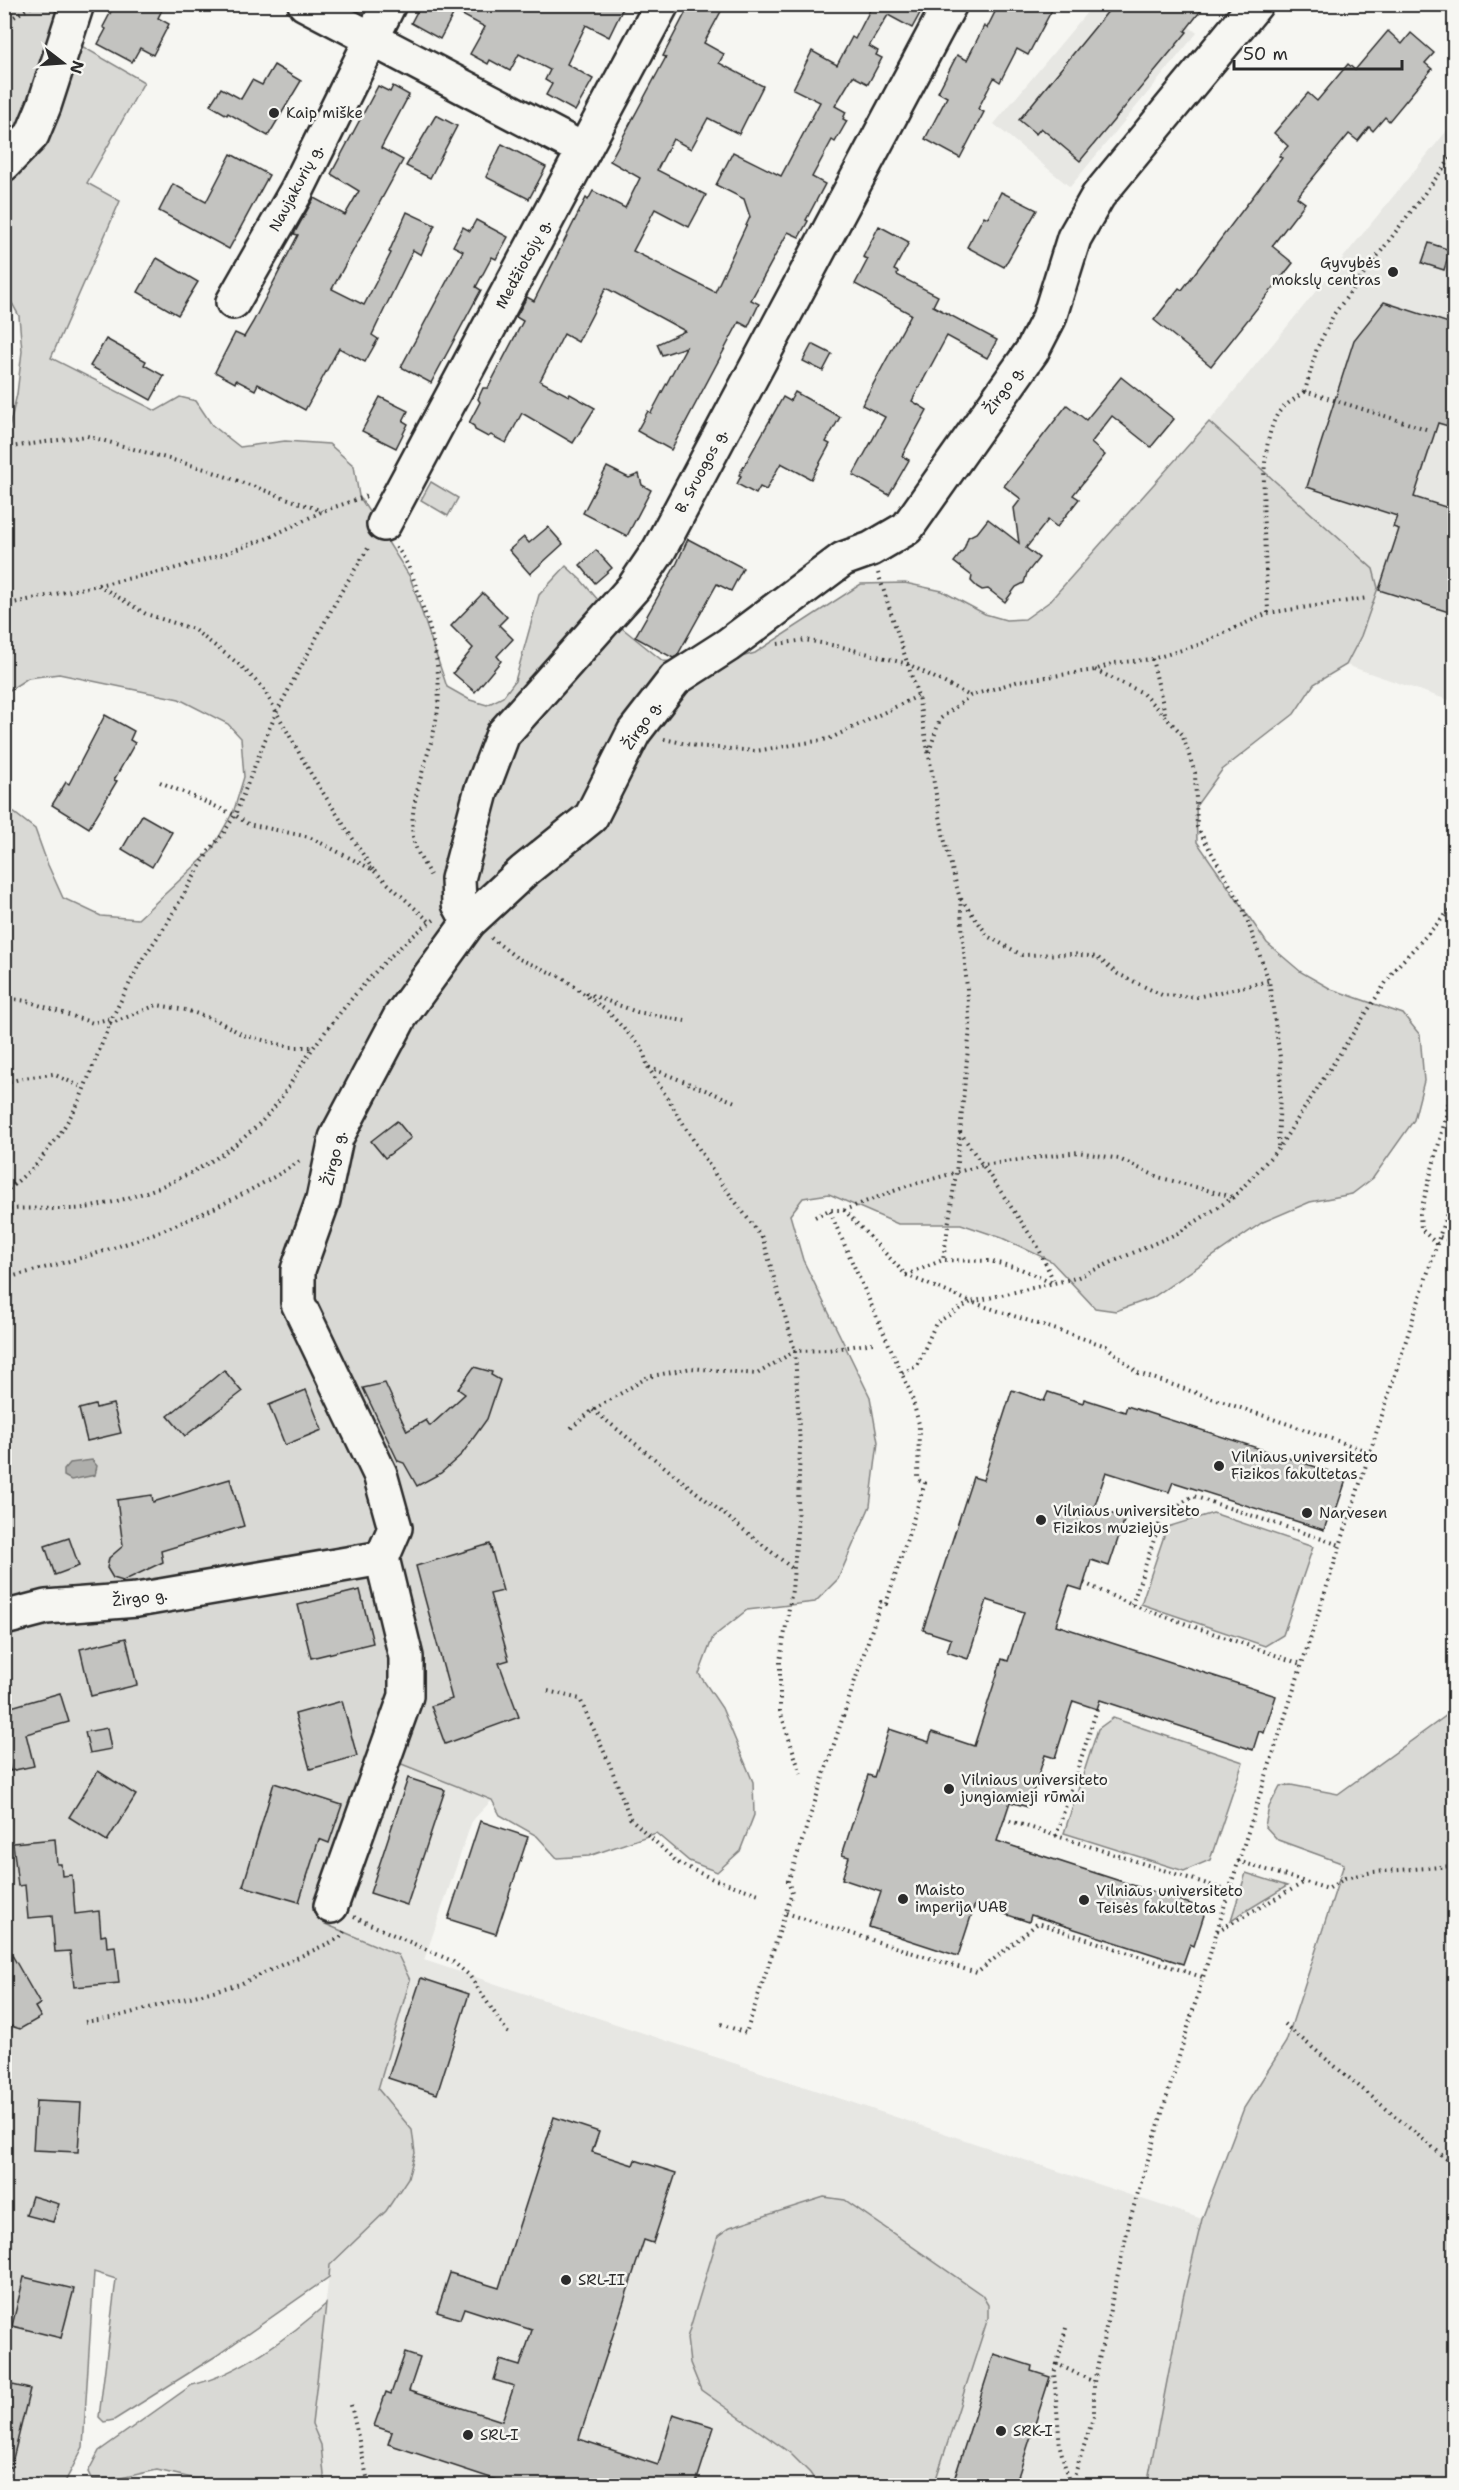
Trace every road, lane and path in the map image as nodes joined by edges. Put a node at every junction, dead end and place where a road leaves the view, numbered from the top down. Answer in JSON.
{"nodes":[{"id":1,"x":35,"y":4,"type":"edge"},
{"id":2,"x":77,"y":4,"type":"edge"},
{"id":3,"x":305,"y":4,"type":"edge"},
{"id":4,"x":389,"y":4,"type":"edge"},
{"id":5,"x":662,"y":4,"type":"edge"},
{"id":6,"x":950,"y":4,"type":"edge"},
{"id":7,"x":1256,"y":4,"type":"edge"},
{"id":8,"x":4,"y":23,"type":"edge"},
{"id":9,"x":371,"y":39,"type":"junction"},
{"id":10,"x":584,"y":150,"type":"junction"},
{"id":11,"x":1455,"y":154,"type":"edge"},
{"id":12,"x":4,"y":164,"type":"edge"},
{"id":13,"x":233,"y":302,"type":"dead end"},
{"id":14,"x":1305,"y":391,"type":"junction"},
{"id":15,"x":1426,"y":429,"type":"dead end"},
{"id":16,"x":4,"y":448,"type":"edge"},
{"id":17,"x":323,"y":511,"type":"junction"},
{"id":18,"x":387,"y":518,"type":"junction"},
{"id":19,"x":871,"y":549,"type":"junction"},
{"id":20,"x":98,"y":585,"type":"junction"},
{"id":21,"x":1368,"y":598,"type":"dead end"},
{"id":22,"x":4,"y":605,"type":"edge"},
{"id":23,"x":1269,"y":613,"type":"junction"},
{"id":24,"x":773,"y":644,"type":"dead end"},
{"id":25,"x":1152,"y":658,"type":"junction"},
{"id":26,"x":908,"y":664,"type":"junction"},
{"id":27,"x":1095,"y":670,"type":"junction"},
{"id":28,"x":918,"y":696,"type":"junction"},
{"id":29,"x":970,"y":696,"type":"junction"},
{"id":30,"x":276,"y":713,"type":"junction"},
{"id":31,"x":1166,"y":715,"type":"junction"},
{"id":32,"x":634,"y":732,"type":"junction"},
{"id":33,"x":928,"y":754,"type":"junction"},
{"id":34,"x":160,"y":782,"type":"dead end"},
{"id":35,"x":235,"y":814,"type":"junction"},
{"id":36,"x":373,"y":870,"type":"junction"},
{"id":37,"x":960,"y":899,"type":"junction"},
{"id":38,"x":1455,"y":906,"type":"edge"},
{"id":39,"x":462,"y":908,"type":"junction"},
{"id":40,"x":430,"y":922,"type":"junction"},
{"id":41,"x":1269,"y":981,"type":"junction"},
{"id":42,"x":582,"y":991,"type":"junction"},
{"id":43,"x":4,"y":998,"type":"edge"},
{"id":44,"x":112,"y":1018,"type":"junction"},
{"id":45,"x":685,"y":1022,"type":"dead end"},
{"id":46,"x":109,"y":1024,"type":"junction"},
{"id":47,"x":314,"y":1047,"type":"junction"},
{"id":48,"x":648,"y":1067,"type":"junction"},
{"id":49,"x":1455,"y":1067,"type":"edge"},
{"id":50,"x":4,"y":1083,"type":"edge"},
{"id":51,"x":84,"y":1088,"type":"junction"},
{"id":52,"x":735,"y":1102,"type":"dead end"},
{"id":53,"x":960,"y":1131,"type":"junction"},
{"id":54,"x":336,"y":1138,"type":"junction"},
{"id":55,"x":1278,"y":1149,"type":"junction"},
{"id":56,"x":983,"y":1166,"type":"junction"},
{"id":57,"x":956,"y":1173,"type":"junction"},
{"id":58,"x":1455,"y":1191,"type":"edge"},
{"id":59,"x":4,"y":1193,"type":"edge"},
{"id":60,"x":1234,"y":1197,"type":"junction"},
{"id":61,"x":4,"y":1210,"type":"edge"},
{"id":62,"x":829,"y":1210,"type":"junction"},
{"id":63,"x":844,"y":1210,"type":"junction"},
{"id":64,"x":815,"y":1217,"type":"dead end"},
{"id":65,"x":1440,"y":1237,"type":"junction"},
{"id":66,"x":1455,"y":1242,"type":"edge"},
{"id":67,"x":1437,"y":1244,"type":"junction"},
{"id":68,"x":943,"y":1260,"type":"junction"},
{"id":69,"x":906,"y":1275,"type":"junction"},
{"id":70,"x":4,"y":1279,"type":"edge"},
{"id":71,"x":1055,"y":1284,"type":"junction"},
{"id":72,"x":972,"y":1302,"type":"junction"},
{"id":73,"x":873,"y":1343,"type":"dead end"},
{"id":74,"x":795,"y":1351,"type":"junction"},
{"id":75,"x":902,"y":1373,"type":"junction"},
{"id":76,"x":593,"y":1410,"type":"junction"},
{"id":77,"x":571,"y":1428,"type":"dead end"},
{"id":78,"x":1370,"y":1452,"type":"junction"},
{"id":79,"x":1340,"y":1545,"type":"junction"},
{"id":80,"x":382,"y":1557,"type":"junction"},
{"id":81,"x":794,"y":1569,"type":"junction"},
{"id":82,"x":1084,"y":1583,"type":"dead end"},
{"id":83,"x":1132,"y":1605,"type":"junction"},
{"id":84,"x":4,"y":1618,"type":"edge"},
{"id":85,"x":1300,"y":1664,"type":"junction"},
{"id":86,"x":548,"y":1692,"type":"dead end"},
{"id":87,"x":1097,"y":1709,"type":"dead end"},
{"id":88,"x":802,"y":1778,"type":"dead end"},
{"id":89,"x":1004,"y":1819,"type":"dead end"},
{"id":90,"x":1056,"y":1836,"type":"junction"},
{"id":91,"x":1238,"y":1861,"type":"junction"},
{"id":92,"x":1455,"y":1866,"type":"edge"},
{"id":93,"x":1306,"y":1882,"type":"junction"},
{"id":94,"x":1229,"y":1892,"type":"junction"},
{"id":95,"x":762,"y":1895,"type":"dead end"},
{"id":96,"x":331,"y":1906,"type":"dead end"},
{"id":97,"x":786,"y":1913,"type":"junction"},
{"id":98,"x":1217,"y":1932,"type":"junction"},
{"id":99,"x":1203,"y":1977,"type":"junction"},
{"id":100,"x":85,"y":2022,"type":"dead end"},
{"id":101,"x":721,"y":2024,"type":"dead end"},
{"id":102,"x":1284,"y":2025,"type":"dead end"},
{"id":103,"x":510,"y":2036,"type":"dead end"},
{"id":104,"x":1455,"y":2165,"type":"edge"},
{"id":105,"x":1066,"y":2328,"type":"dead end"},
{"id":106,"x":1057,"y":2364,"type":"junction"},
{"id":107,"x":1094,"y":2382,"type":"junction"},
{"id":108,"x":351,"y":2405,"type":"dead end"},
{"id":109,"x":369,"y":2486,"type":"edge"},
{"id":110,"x":1070,"y":2486,"type":"edge"}],
"edges":[{"from":1,"to":8,"type":"path"},
{"from":2,"to":12,"type":"street"},
{"from":3,"to":9,"type":"street"},
{"from":4,"to":9,"type":"street","name":"Naujakurių g."},
{"from":5,"to":10,"type":"street","name":"Medžiotojų g."},
{"from":6,"to":39,"type":"street","name":"B. Sruogos g."},
{"from":7,"to":19,"type":"street","name":"Žirgo g."},
{"from":9,"to":10,"type":"street"},
{"from":9,"to":13,"type":"street","name":"Naujakurių g."},
{"from":10,"to":18,"type":"street","name":"Medžiotojų g."},
{"from":11,"to":14,"type":"path"},
{"from":14,"to":15,"type":"path"},
{"from":14,"to":23,"type":"path"},
{"from":16,"to":17,"type":"path"},
{"from":17,"to":18,"type":"path"},
{"from":17,"to":20,"type":"path"},
{"from":18,"to":30,"type":"path"},
{"from":18,"to":39,"type":"path"},
{"from":19,"to":26,"type":"path"},
{"from":19,"to":32,"type":"street","name":"Žirgo g."},
{"from":20,"to":22,"type":"path"},
{"from":20,"to":30,"type":"path"},
{"from":21,"to":23,"type":"path"},
{"from":23,"to":25,"type":"path"},
{"from":24,"to":26,"type":"path"},
{"from":25,"to":27,"type":"path"},
{"from":25,"to":31,"type":"path"},
{"from":26,"to":28,"type":"path"},
{"from":26,"to":29,"type":"path"},
{"from":27,"to":29,"type":"path"},
{"from":27,"to":31,"type":"path"},
{"from":28,"to":32,"type":"path"},
{"from":28,"to":33,"type":"path"},
{"from":29,"to":33,"type":"path"},
{"from":30,"to":35,"type":"path"},
{"from":30,"to":36,"type":"path"},
{"from":31,"to":41,"type":"path"},
{"from":32,"to":39,"type":"street","name":"Žirgo g."},
{"from":33,"to":37,"type":"path"},
{"from":34,"to":35,"type":"path"},
{"from":35,"to":36,"type":"path"},
{"from":35,"to":44,"type":"path"},
{"from":36,"to":40,"type":"path"},
{"from":37,"to":41,"type":"path"},
{"from":37,"to":53,"type":"path"},
{"from":38,"to":55,"type":"path"},
{"from":39,"to":40,"type":"path"},
{"from":39,"to":42,"type":"path"},
{"from":39,"to":54,"type":"street","name":"Žirgo g."},
{"from":40,"to":47,"type":"path"},
{"from":41,"to":55,"type":"path"},
{"from":42,"to":45,"type":"path"},
{"from":42,"to":48,"type":"path"},
{"from":43,"to":44,"type":"path"},
{"from":44,"to":46,"type":"path"},
{"from":46,"to":47,"type":"path"},
{"from":46,"to":51,"type":"path"},
{"from":47,"to":61,"type":"path"},
{"from":48,"to":52,"type":"path"},
{"from":48,"to":74,"type":"path"},
{"from":49,"to":67,"type":"path"},
{"from":50,"to":51,"type":"path"},
{"from":51,"to":59,"type":"path"},
{"from":53,"to":56,"type":"path"},
{"from":53,"to":57,"type":"path"},
{"from":54,"to":70,"type":"path"},
{"from":54,"to":80,"type":"street","name":"Žirgo g."},
{"from":55,"to":60,"type":"path"},
{"from":56,"to":57,"type":"path"},
{"from":56,"to":60,"type":"path"},
{"from":56,"to":71,"type":"path"},
{"from":57,"to":63,"type":"path"},
{"from":57,"to":68,"type":"path"},
{"from":58,"to":65,"type":"path"},
{"from":60,"to":71,"type":"path"},
{"from":62,"to":63,"type":"path"},
{"from":62,"to":64,"type":"path"},
{"from":62,"to":75,"type":"path"},
{"from":63,"to":69,"type":"path"},
{"from":65,"to":66,"type":"path"},
{"from":65,"to":67,"type":"path"},
{"from":67,"to":78,"type":"path"},
{"from":68,"to":69,"type":"path"},
{"from":68,"to":71,"type":"path"},
{"from":69,"to":72,"type":"path"},
{"from":71,"to":72,"type":"path"},
{"from":72,"to":75,"type":"path"},
{"from":72,"to":78,"type":"path"},
{"from":73,"to":74,"type":"path"},
{"from":74,"to":76,"type":"path"},
{"from":74,"to":81,"type":"path"},
{"from":75,"to":97,"type":"path"},
{"from":76,"to":77,"type":"path"},
{"from":76,"to":81,"type":"path"},
{"from":78,"to":79,"type":"path"},
{"from":79,"to":83,"type":"path"},
{"from":79,"to":85,"type":"path"},
{"from":80,"to":84,"type":"street","name":"Žirgo g."},
{"from":80,"to":96,"type":"street"},
{"from":81,"to":88,"type":"path"},
{"from":82,"to":83,"type":"path"},
{"from":83,"to":85,"type":"path"},
{"from":85,"to":91,"type":"path"},
{"from":86,"to":95,"type":"path"},
{"from":87,"to":90,"type":"path"},
{"from":89,"to":90,"type":"path"},
{"from":90,"to":94,"type":"path"},
{"from":91,"to":93,"type":"path"},
{"from":91,"to":94,"type":"path"},
{"from":92,"to":93,"type":"path"},
{"from":93,"to":98,"type":"path"},
{"from":94,"to":98,"type":"path"},
{"from":97,"to":99,"type":"path"},
{"from":97,"to":101,"type":"path"},
{"from":98,"to":99,"type":"path"},
{"from":99,"to":107,"type":"path"},
{"from":100,"to":103,"type":"path"},
{"from":102,"to":104,"type":"path"},
{"from":105,"to":106,"type":"path"},
{"from":106,"to":107,"type":"path"},
{"from":106,"to":110,"type":"path"},
{"from":107,"to":110,"type":"path"},
{"from":108,"to":109,"type":"path"}]}
